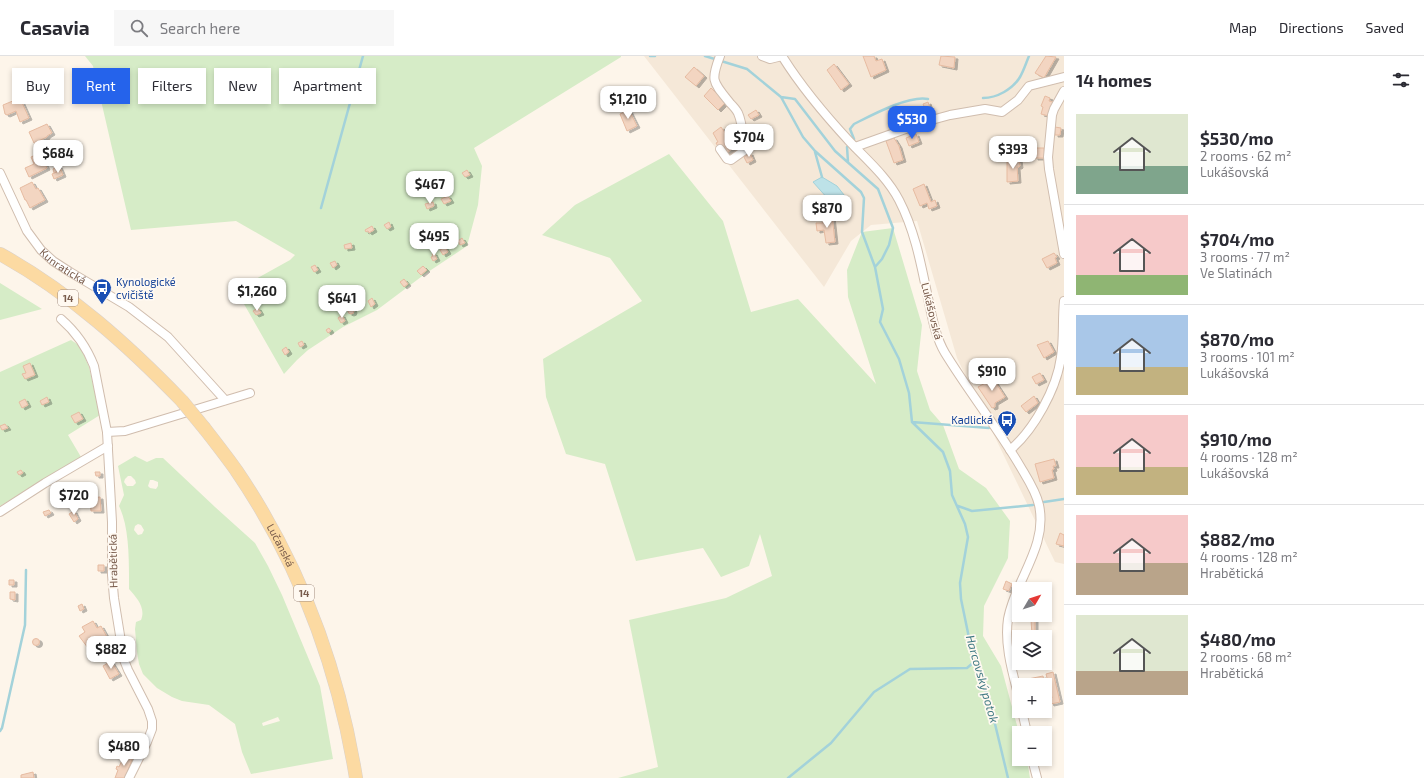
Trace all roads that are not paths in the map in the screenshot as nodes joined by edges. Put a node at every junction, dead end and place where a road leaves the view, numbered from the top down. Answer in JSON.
{"nodes":[{"id":1,"x":720,"y":56,"type":"edge"},
{"id":2,"x":762,"y":56,"type":"edge"},
{"id":3,"x":782,"y":56,"type":"edge"},
{"id":4,"x":1064,"y":77,"type":"edge"},
{"id":5,"x":1064,"y":91,"type":"edge"},
{"id":6,"x":855,"y":147,"type":"junction"},
{"id":7,"x":720,"y":149,"type":"dead end"},
{"id":8,"x":0,"y":173,"type":"edge"},
{"id":9,"x":0,"y":254,"type":"edge"},
{"id":10,"x":1064,"y":254,"type":"edge"},
{"id":11,"x":1064,"y":301,"type":"edge"},
{"id":12,"x":61,"y":319,"type":"dead end"},
{"id":13,"x":250,"y":393,"type":"dead end"},
{"id":14,"x":225,"y":400,"type":"junction"},
{"id":15,"x":107,"y":432,"type":"junction"},
{"id":16,"x":108,"y":446,"type":"junction"},
{"id":17,"x":1010,"y":450,"type":"junction"},
{"id":18,"x":0,"y":512,"type":"edge"},
{"id":19,"x":1015,"y":678,"type":"edge"},
{"id":20,"x":1034,"y":766,"type":"edge"},
{"id":21,"x":129,"y":778,"type":"edge"},
{"id":22,"x":356,"y":778,"type":"edge"},
{"id":23,"x":1037,"y":778,"type":"edge"}],
"edges":[{"from":1,"to":7,"type":"street"},
{"from":2,"to":3,"type":"street"},
{"from":3,"to":6,"type":"street","name":"Lukášovská"},
{"from":4,"to":6,"type":"street"},
{"from":5,"to":10,"type":"street"},
{"from":6,"to":17,"type":"street","name":"Lukášovská"},
{"from":8,"to":14,"type":"street","name":"Kunratická"},
{"from":9,"to":22,"type":"main road","name":"Lučanská","number":"14","bridge":true},
{"from":11,"to":17,"type":"street"},
{"from":12,"to":15,"type":"street","name":"Hrabětická"},
{"from":13,"to":14,"type":"street"},
{"from":14,"to":15,"type":"street"},
{"from":15,"to":16,"type":"street","name":"Hrabětická"},
{"from":16,"to":18,"type":"street"},
{"from":16,"to":21,"type":"street","name":"Hrabětická"},
{"from":17,"to":19,"type":"street","name":"Lukášovská"},
{"from":20,"to":23,"type":"street"}]}
